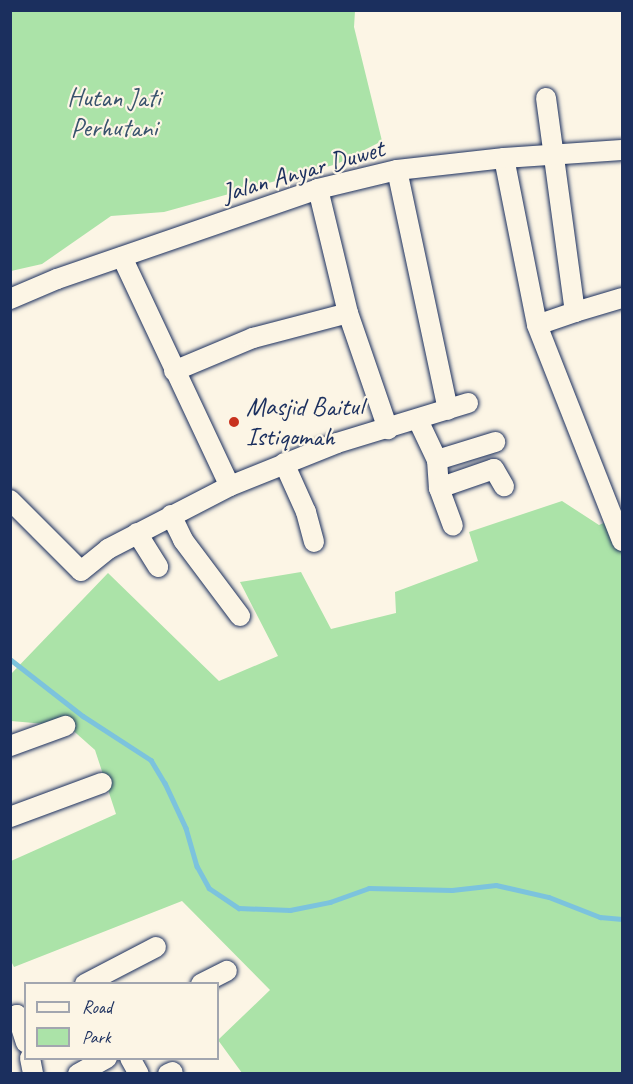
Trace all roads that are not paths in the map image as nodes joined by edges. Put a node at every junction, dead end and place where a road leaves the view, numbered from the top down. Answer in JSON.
{"nodes":[{"id":1,"x":546,"y":98,"type":"dead end"},
{"id":2,"x":622,"y":150,"type":"edge"},
{"id":3,"x":551,"y":155,"type":"junction"},
{"id":4,"x":504,"y":158,"type":"junction"},
{"id":5,"x":397,"y":171,"type":"junction"},
{"id":6,"x":318,"y":189,"type":"junction"},
{"id":7,"x":122,"y":257,"type":"junction"},
{"id":8,"x":622,"y":297,"type":"edge"},
{"id":9,"x":10,"y":299,"type":"edge"},
{"id":10,"x":575,"y":312,"type":"junction"},
{"id":11,"x":348,"y":313,"type":"junction"},
{"id":12,"x":537,"y":325,"type":"junction"},
{"id":13,"x":174,"y":371,"type":"junction"},
{"id":14,"x":468,"y":403,"type":"dead end"},
{"id":15,"x":448,"y":410,"type":"junction"},
{"id":16,"x":418,"y":420,"type":"junction"},
{"id":17,"x":388,"y":429,"type":"junction"},
{"id":18,"x":495,"y":442,"type":"dead end"},
{"id":19,"x":437,"y":460,"type":"junction"},
{"id":20,"x":284,"y":463,"type":"junction"},
{"id":21,"x":230,"y":486,"type":"junction"},
{"id":22,"x":504,"y":486,"type":"dead end"},
{"id":23,"x":439,"y":488,"type":"junction"},
{"id":24,"x":10,"y":500,"type":"edge"},
{"id":25,"x":171,"y":514,"type":"junction"},
{"id":26,"x":453,"y":526,"type":"dead end"},
{"id":27,"x":137,"y":534,"type":"junction"},
{"id":28,"x":314,"y":542,"type":"dead end"},
{"id":29,"x":622,"y":542,"type":"edge"},
{"id":30,"x":158,"y":567,"type":"dead end"},
{"id":31,"x":240,"y":616,"type":"dead end"},
{"id":32,"x":65,"y":726,"type":"dead end"},
{"id":33,"x":10,"y":746,"type":"edge"},
{"id":34,"x":102,"y":783,"type":"dead end"},
{"id":35,"x":10,"y":817,"type":"edge"},
{"id":36,"x":156,"y":947,"type":"dead end"},
{"id":37,"x":227,"y":971,"type":"dead end"},
{"id":38,"x":89,"y":982,"type":"edge"},
{"id":39,"x":205,"y":982,"type":"edge"},
{"id":40,"x":18,"y":1014,"type":"edge"},
{"id":41,"x":24,"y":1036,"type":"edge"},
{"id":42,"x":105,"y":1060,"type":"edge"},
{"id":43,"x":131,"y":1060,"type":"edge"},
{"id":44,"x":78,"y":1074,"type":"edge"},
{"id":45,"x":139,"y":1074,"type":"edge"}],
"edges":[{"from":1,"to":3,"type":"street"},
{"from":2,"to":3,"type":"street","name":"Jalan Anyar Duwet"},
{"from":3,"to":4,"type":"street","name":"Jalan Anyar Duwet"},
{"from":3,"to":10,"type":"street"},
{"from":4,"to":5,"type":"street","name":"Jalan Anyar Duwet"},
{"from":4,"to":12,"type":"street"},
{"from":5,"to":6,"type":"street","name":"Jalan Anyar Duwet"},
{"from":5,"to":15,"type":"street"},
{"from":6,"to":7,"type":"street","name":"Jalan Anyar Duwet"},
{"from":6,"to":11,"type":"street"},
{"from":7,"to":9,"type":"street","name":"Jalan Anyar Duwet"},
{"from":7,"to":13,"type":"street"},
{"from":8,"to":10,"type":"street"},
{"from":10,"to":12,"type":"street"},
{"from":11,"to":13,"type":"street"},
{"from":11,"to":17,"type":"street"},
{"from":12,"to":29,"type":"street"},
{"from":13,"to":21,"type":"street"},
{"from":14,"to":15,"type":"street"},
{"from":15,"to":16,"type":"street"},
{"from":16,"to":17,"type":"street"},
{"from":16,"to":19,"type":"street"},
{"from":17,"to":20,"type":"street"},
{"from":18,"to":19,"type":"street"},
{"from":19,"to":23,"type":"street"},
{"from":20,"to":21,"type":"street"},
{"from":20,"to":28,"type":"street"},
{"from":21,"to":25,"type":"street"},
{"from":22,"to":23,"type":"street"},
{"from":23,"to":26,"type":"street"},
{"from":24,"to":27,"type":"street"},
{"from":25,"to":27,"type":"street"},
{"from":25,"to":31,"type":"street"},
{"from":27,"to":30,"type":"street"},
{"from":32,"to":33,"type":"street"},
{"from":34,"to":35,"type":"street"},
{"from":36,"to":38,"type":"street"},
{"from":37,"to":39,"type":"street"},
{"from":40,"to":41,"type":"street"},
{"from":42,"to":44,"type":"street"},
{"from":43,"to":45,"type":"street"}]}
